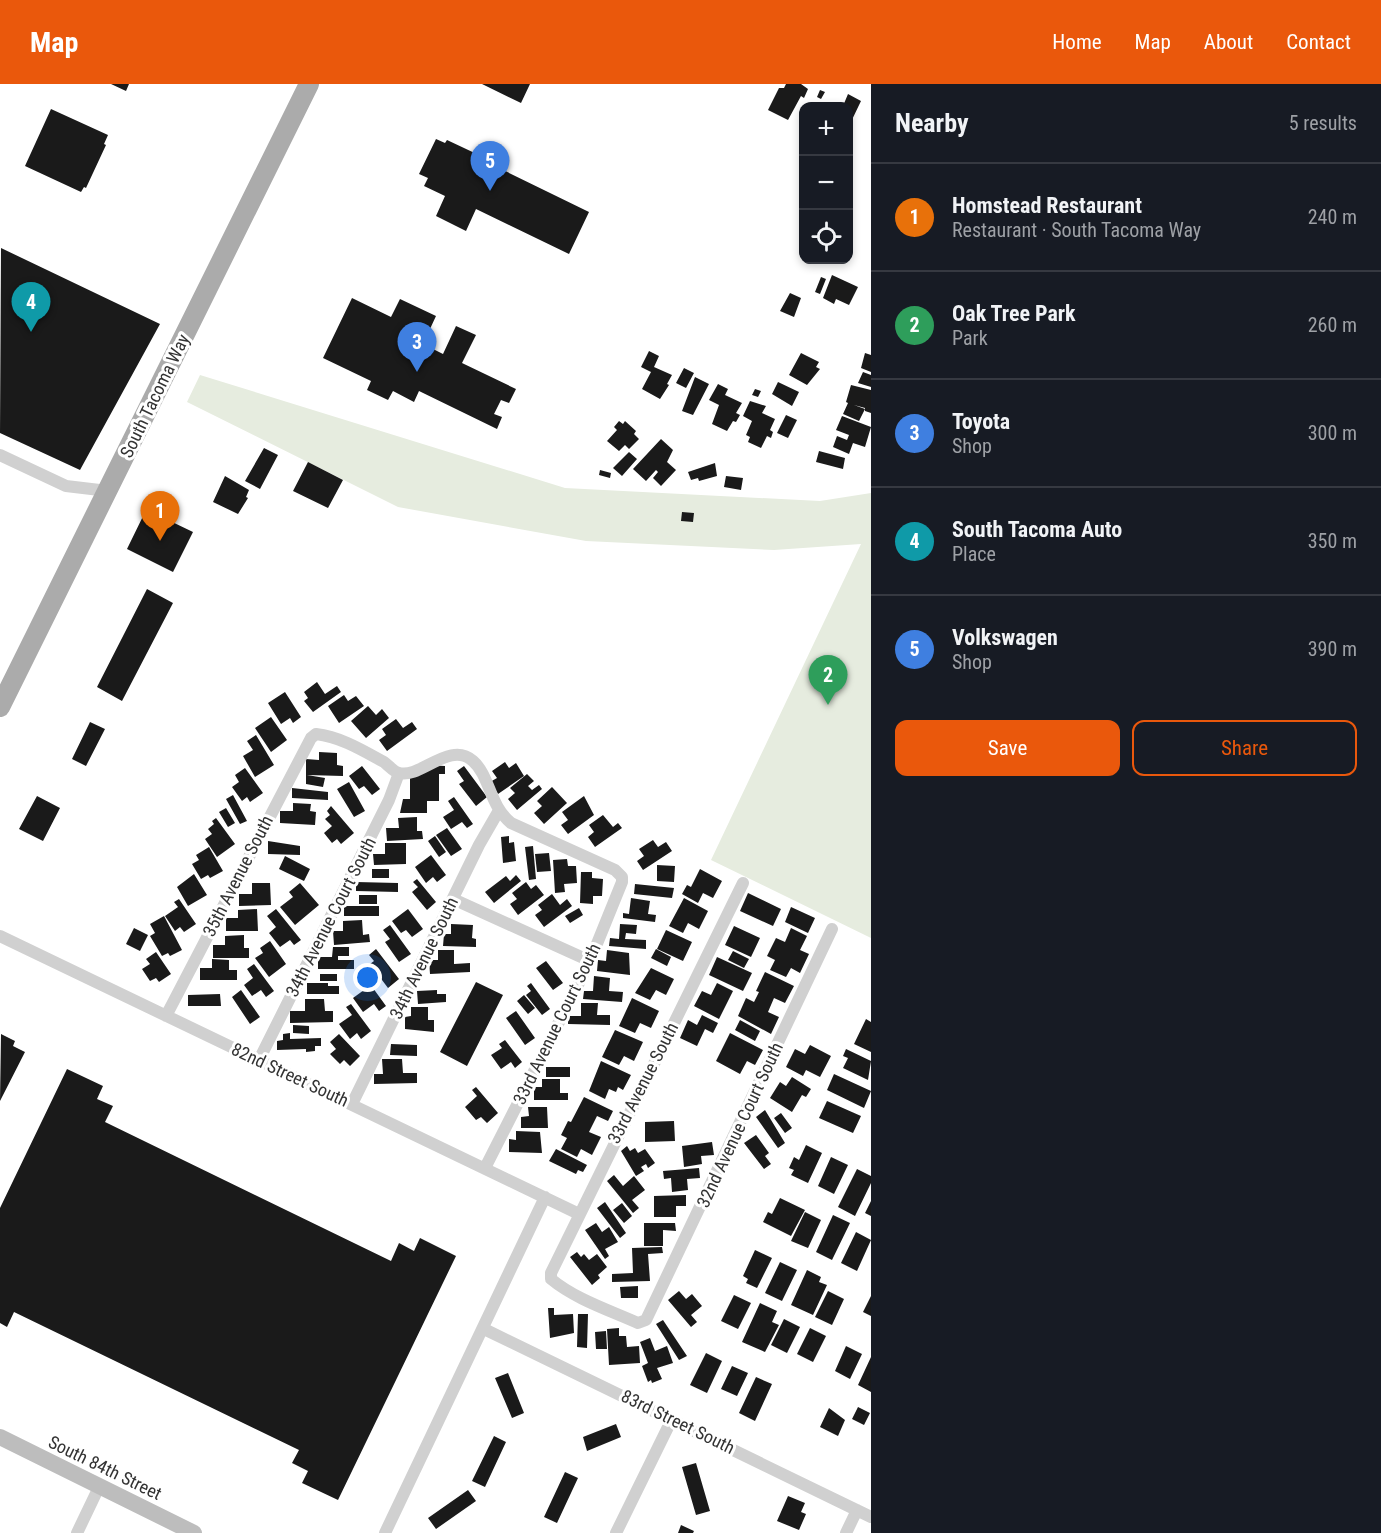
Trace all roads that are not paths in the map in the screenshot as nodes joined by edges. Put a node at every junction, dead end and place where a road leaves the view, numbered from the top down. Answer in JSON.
{"nodes":[{"id":1,"x":309,"y":84,"type":"edge"},
{"id":2,"x":0,"y":455,"type":"edge"},
{"id":3,"x":108,"y":491,"type":"junction"},
{"id":4,"x":0,"y":707,"type":"edge"},
{"id":5,"x":399,"y":773,"type":"junction"},
{"id":6,"x":498,"y":812,"type":"junction"},
{"id":7,"x":743,"y":883,"type":"dead end"},
{"id":8,"x":453,"y":899,"type":"junction"},
{"id":9,"x":832,"y":929,"type":"dead end"},
{"id":10,"x":0,"y":936,"type":"edge"},
{"id":11,"x":590,"y":961,"type":"junction"},
{"id":12,"x":166,"y":1016,"type":"junction"},
{"id":13,"x":259,"y":1060,"type":"junction"},
{"id":14,"x":352,"y":1104,"type":"junction"},
{"id":15,"x":485,"y":1168,"type":"junction"},
{"id":16,"x":545,"y":1197,"type":"junction"},
{"id":17,"x":579,"y":1214,"type":"junction"},
{"id":18,"x":556,"y":1283,"type":"joint"},
{"id":19,"x":484,"y":1329,"type":"junction"},
{"id":20,"x":672,"y":1419,"type":"junction"},
{"id":21,"x":0,"y":1437,"type":"edge"},
{"id":22,"x":99,"y":1487,"type":"junction"},
{"id":23,"x":857,"y":1510,"type":"junction"},
{"id":24,"x":871,"y":1517,"type":"edge"},
{"id":25,"x":77,"y":1533,"type":"edge"},
{"id":26,"x":194,"y":1533,"type":"edge"},
{"id":27,"x":385,"y":1533,"type":"edge"},
{"id":28,"x":616,"y":1533,"type":"edge"},
{"id":29,"x":846,"y":1533,"type":"edge"}],
"edges":[{"from":1,"to":3,"type":"main road","name":"South Tacoma Way"},
{"from":2,"to":3,"type":"street"},
{"from":3,"to":4,"type":"main road","name":"South Tacoma Way"},
{"from":5,"to":6,"type":"street"},
{"from":5,"to":12,"type":"street","name":"35th Avenue South"},
{"from":5,"to":13,"type":"street","name":"34th Avenue Court South"},
{"from":6,"to":8,"type":"street","name":"34th Avenue South"},
{"from":6,"to":11,"type":"street","name":"33rd Avenue Court South"},
{"from":7,"to":17,"type":"street","name":"33rd Avenue South"},
{"from":8,"to":11,"type":"street"},
{"from":8,"to":14,"type":"street","name":"34th Avenue South"},
{"from":9,"to":18,"type":"street","name":"32nd Avenue Court South"},
{"from":10,"to":12,"type":"street","name":"82nd Street South"},
{"from":11,"to":15,"type":"street","name":"33rd Avenue Court South"},
{"from":12,"to":13,"type":"street","name":"82nd Street South"},
{"from":13,"to":14,"type":"street","name":"82nd Street South"},
{"from":14,"to":15,"type":"street","name":"82nd Street South"},
{"from":15,"to":16,"type":"street","name":"82nd Street South"},
{"from":16,"to":17,"type":"street","name":"82nd Street South"},
{"from":16,"to":19,"type":"street"},
{"from":17,"to":18,"type":"street","name":"33rd Avenue South"},
{"from":19,"to":20,"type":"street","name":"83rd Street South"},
{"from":19,"to":27,"type":"street"},
{"from":20,"to":23,"type":"street","name":"83rd Street South"},
{"from":20,"to":28,"type":"street"},
{"from":21,"to":22,"type":"main road","name":"South 84th Street"},
{"from":22,"to":25,"type":"street"},
{"from":22,"to":26,"type":"main road","name":"South 84th Street"},
{"from":23,"to":24,"type":"street","name":"83rd Street South"},
{"from":23,"to":29,"type":"street"}]}
